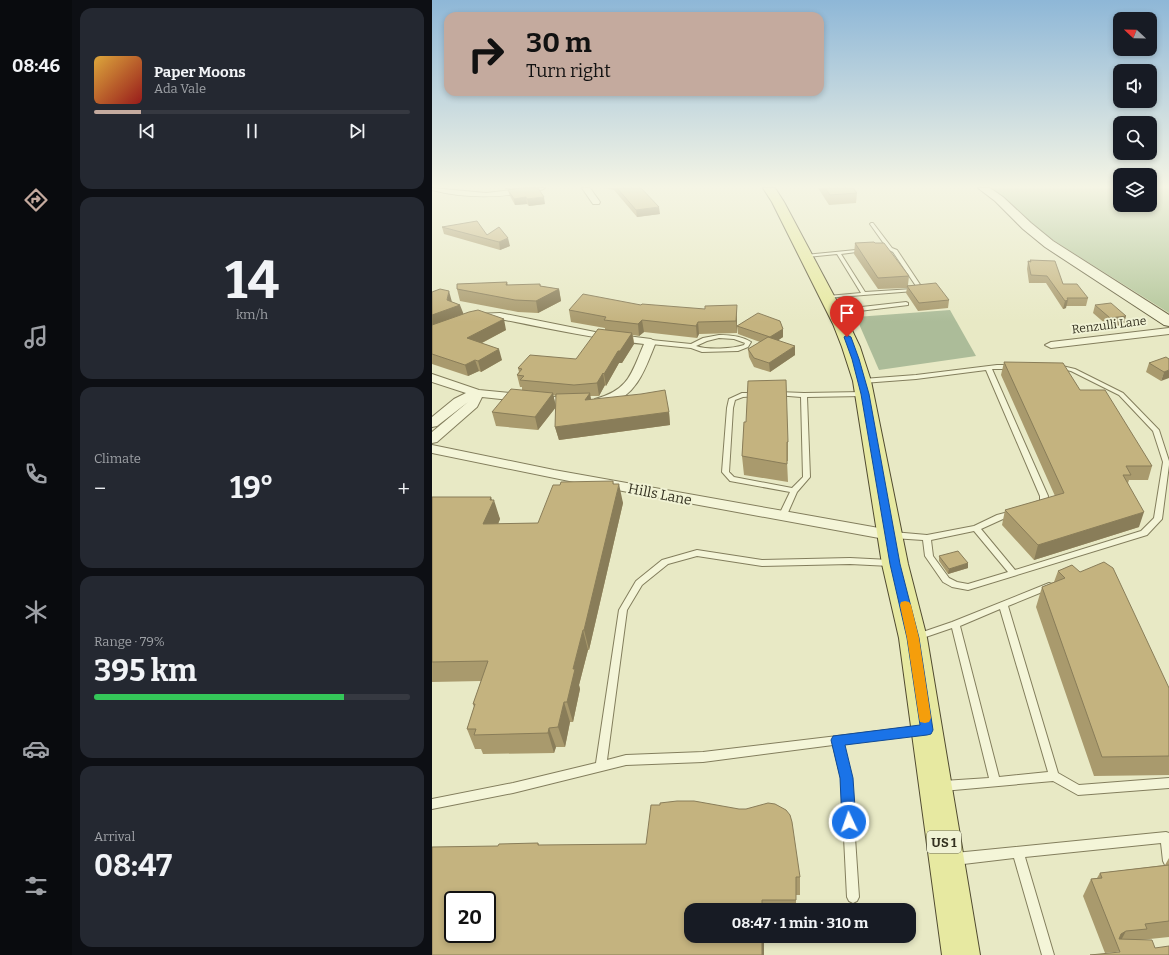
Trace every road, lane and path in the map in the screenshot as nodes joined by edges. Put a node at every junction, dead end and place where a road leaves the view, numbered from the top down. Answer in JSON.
{"nodes":[{"id":1,"x":794,"y":233,"type":"edge"},
{"id":2,"x":878,"y":233,"type":"edge"},
{"id":3,"x":1034,"y":233,"type":"edge"},
{"id":4,"x":890,"y":248,"type":"junction"},
{"id":5,"x":869,"y":250,"type":"edge"},
{"id":6,"x":876,"y":250,"type":"edge"},
{"id":7,"x":839,"y":254,"type":"junction"},
{"id":8,"x":806,"y":256,"type":"junction"},
{"id":9,"x":864,"y":294,"type":"junction"},
{"id":10,"x":906,"y":304,"type":"dead end"},
{"id":11,"x":831,"y":305,"type":"junction"},
{"id":12,"x":464,"y":320,"type":"edge"},
{"id":13,"x":1169,"y":322,"type":"edge"},
{"id":14,"x":1169,"y":331,"type":"edge"},
{"id":15,"x":651,"y":342,"type":"junction"},
{"id":16,"x":1051,"y":345,"type":"dead end"},
{"id":17,"x":692,"y":346,"type":"junction"},
{"id":18,"x":1018,"y":367,"type":"edge"},
{"id":19,"x":1054,"y":367,"type":"edge"},
{"id":20,"x":988,"y":368,"type":"junction"},
{"id":21,"x":432,"y":378,"type":"edge"},
{"id":22,"x":864,"y":388,"type":"junction"},
{"id":23,"x":477,"y":393,"type":"junction"},
{"id":24,"x":804,"y":395,"type":"junction"},
{"id":25,"x":432,"y":423,"type":"edge"},
{"id":26,"x":432,"y":439,"type":"edge"},
{"id":27,"x":432,"y":449,"type":"edge"},
{"id":28,"x":794,"y":491,"type":"junction"},
{"id":29,"x":782,"y":517,"type":"junction"},
{"id":30,"x":976,"y":528,"type":"junction"},
{"id":31,"x":890,"y":534,"type":"junction"},
{"id":32,"x":927,"y":538,"type":"junction"},
{"id":33,"x":895,"y":564,"type":"junction"},
{"id":34,"x":1013,"y":573,"type":"junction"},
{"id":35,"x":1054,"y":584,"type":"edge"},
{"id":36,"x":1003,"y":604,"type":"junction"},
{"id":37,"x":955,"y":624,"type":"junction"},
{"id":38,"x":913,"y":638,"type":"junction"},
{"id":39,"x":927,"y":730,"type":"junction"},
{"id":40,"x":838,"y":740,"type":"junction"},
{"id":41,"x":601,"y":766,"type":"junction"},
{"id":42,"x":1054,"y":776,"type":"junction"},
{"id":43,"x":995,"y":782,"type":"junction"},
{"id":44,"x":1169,"y":783,"type":"edge"},
{"id":45,"x":935,"y":786,"type":"junction"},
{"id":46,"x":432,"y":804,"type":"edge"},
{"id":47,"x":1168,"y":840,"type":"edge"},
{"id":48,"x":1018,"y":853,"type":"junction"},
{"id":49,"x":946,"y":860,"type":"junction"},
{"id":50,"x":1169,"y":861,"type":"edge"},
{"id":51,"x":853,"y":897,"type":"dead end"},
{"id":52,"x":961,"y":955,"type":"edge"},
{"id":53,"x":1048,"y":955,"type":"edge"}],
"edges":[{"from":1,"to":8,"type":"main road","number":"US 1"},
{"from":2,"to":4,"type":"lane"},
{"from":3,"to":13,"type":"street"},
{"from":4,"to":6,"type":"lane"},
{"from":4,"to":9,"type":"lane"},
{"from":5,"to":7,"type":"lane"},
{"from":7,"to":8,"type":"lane"},
{"from":7,"to":9,"type":"lane"},
{"from":8,"to":11,"type":"main road","number":"US 1"},
{"from":9,"to":11,"type":"lane"},
{"from":10,"to":11,"type":"lane"},
{"from":11,"to":22,"type":"main road","number":"US 1"},
{"from":12,"to":15,"type":"street"},
{"from":14,"to":16,"type":"street","name":"Renzulli Lane"},
{"from":15,"to":17,"type":"lane"},
{"from":15,"to":23,"type":"street"},
{"from":17,"to":17,"type":"lane"},
{"from":18,"to":20,"type":"lane"},
{"from":19,"to":34,"type":"lane"},
{"from":20,"to":22,"type":"lane"},
{"from":20,"to":30,"type":"lane"},
{"from":21,"to":23,"type":"street"},
{"from":22,"to":24,"type":"lane"},
{"from":22,"to":31,"type":"main road","number":"US 1"},
{"from":23,"to":25,"type":"street"},
{"from":23,"to":26,"type":"street"},
{"from":24,"to":28,"type":"lane"},
{"from":24,"to":28,"type":"lane"},
{"from":27,"to":29,"type":"street","name":"Hills Lane"},
{"from":28,"to":29,"type":"lane"},
{"from":29,"to":31,"type":"street","name":"Hills Lane"},
{"from":30,"to":32,"type":"lane"},
{"from":30,"to":34,"type":"lane"},
{"from":31,"to":32,"type":"lane"},
{"from":31,"to":33,"type":"main road","number":"US 1"},
{"from":32,"to":34,"type":"lane"},
{"from":33,"to":38,"type":"main road","number":"US 1"},
{"from":33,"to":41,"type":"lane"},
{"from":35,"to":36,"type":"lane"},
{"from":36,"to":37,"type":"lane"},
{"from":36,"to":42,"type":"lane"},
{"from":37,"to":38,"type":"lane"},
{"from":37,"to":43,"type":"lane"},
{"from":38,"to":39,"type":"main road","number":"US 1"},
{"from":39,"to":40,"type":"lane"},
{"from":39,"to":45,"type":"main road","number":"US 1"},
{"from":40,"to":41,"type":"lane"},
{"from":40,"to":51,"type":"lane"},
{"from":41,"to":46,"type":"lane"},
{"from":42,"to":43,"type":"lane"},
{"from":42,"to":44,"type":"lane"},
{"from":43,"to":45,"type":"lane"},
{"from":45,"to":49,"type":"main road","number":"US 1"},
{"from":47,"to":48,"type":"lane"},
{"from":47,"to":50,"type":"lane"},
{"from":48,"to":49,"type":"lane"},
{"from":48,"to":53,"type":"lane"},
{"from":49,"to":52,"type":"main road","number":"US 1"}]}
